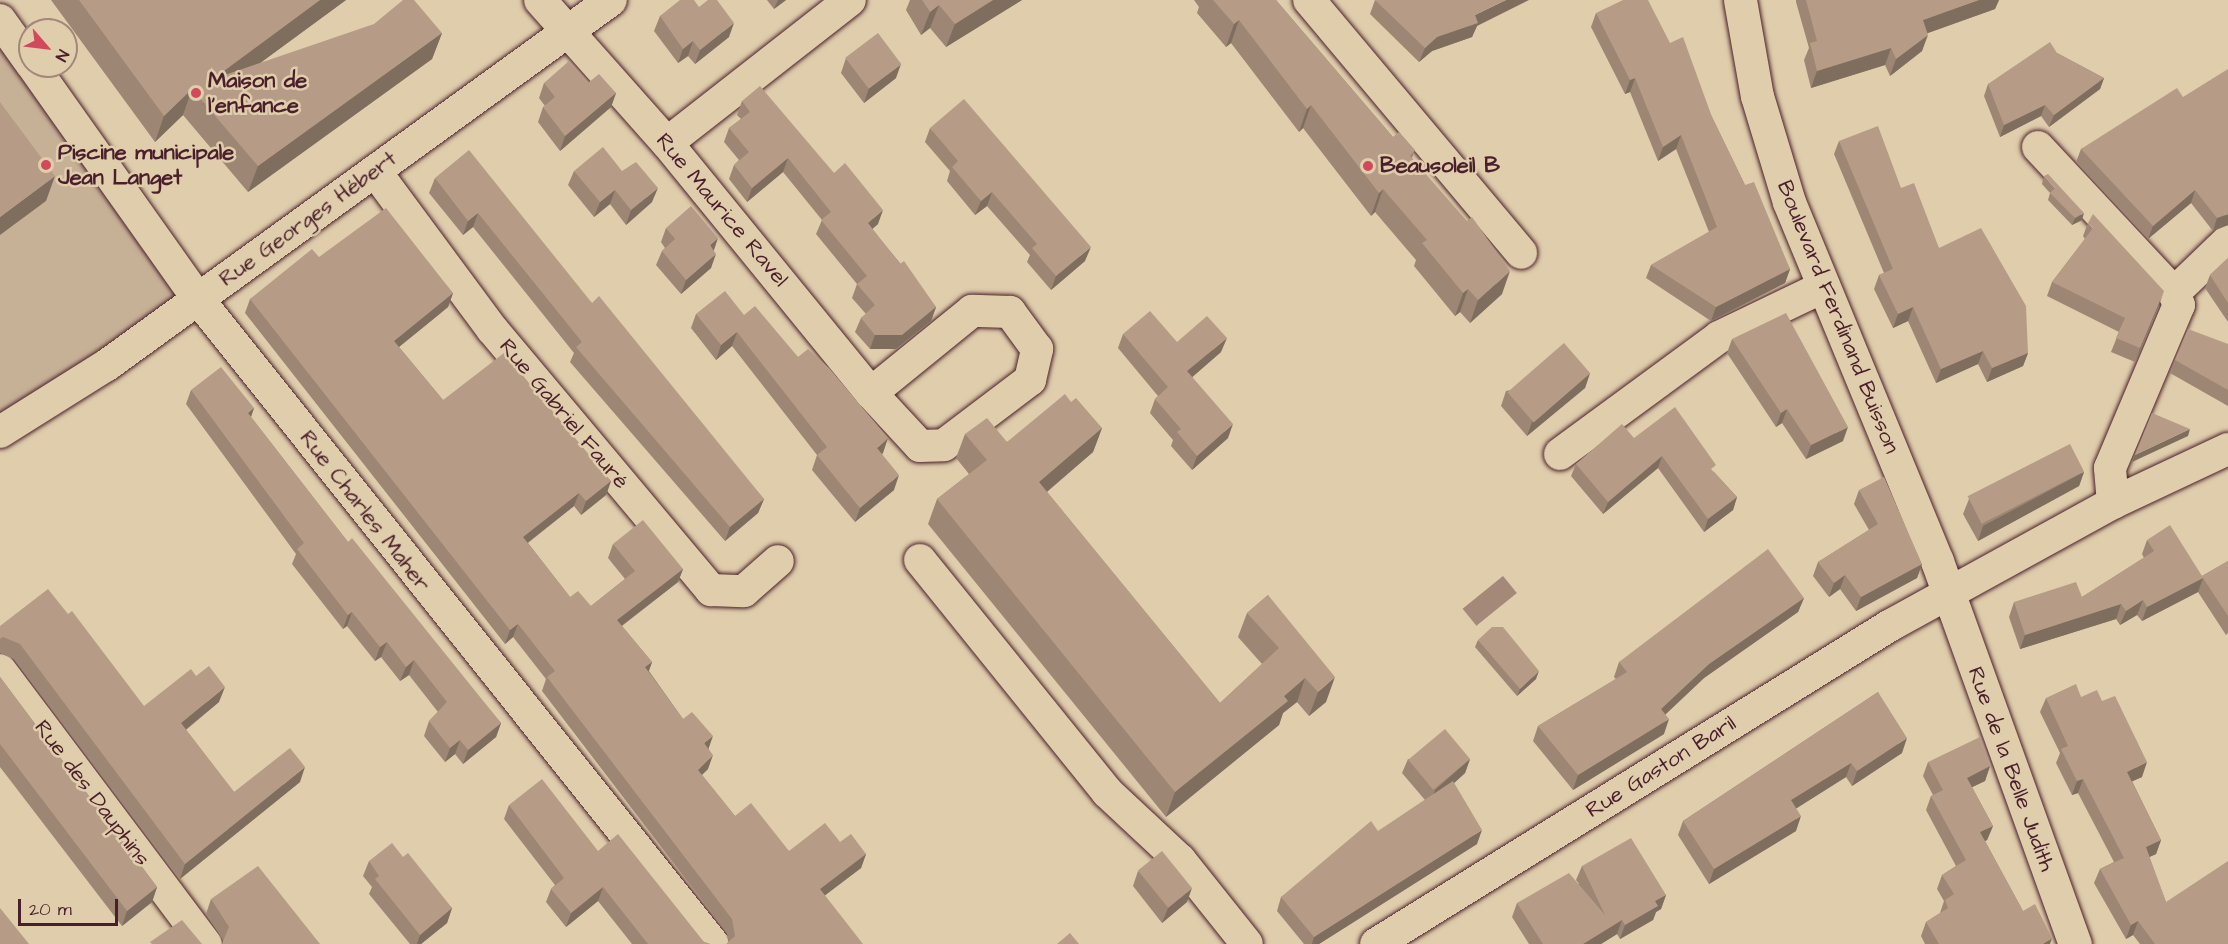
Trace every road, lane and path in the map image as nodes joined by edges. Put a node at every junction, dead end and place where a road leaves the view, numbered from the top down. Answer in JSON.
{"nodes":[{"id":1,"x":540,"y":0,"type":"edge"},
{"id":2,"x":611,"y":0,"type":"edge"},
{"id":3,"x":850,"y":0,"type":"edge"},
{"id":4,"x":1310,"y":0,"type":"edge"},
{"id":5,"x":1740,"y":0,"type":"edge"},
{"id":6,"x":0,"y":20,"type":"edge"},
{"id":7,"x":565,"y":33,"type":"junction"},
{"id":8,"x":18,"y":46,"type":"edge"},
{"id":9,"x":41,"y":78,"type":"edge"},
{"id":10,"x":667,"y":143,"type":"junction"},
{"id":11,"x":2038,"y":147,"type":"dead end"},
{"id":12,"x":375,"y":171,"type":"junction"},
{"id":13,"x":2228,"y":240,"type":"edge"},
{"id":14,"x":1521,"y":253,"type":"dead end"},
{"id":15,"x":1821,"y":288,"type":"junction"},
{"id":16,"x":2174,"y":293,"type":"junction"},
{"id":17,"x":198,"y":299,"type":"junction"},
{"id":18,"x":871,"y":393,"type":"junction"},
{"id":19,"x":0,"y":432,"type":"edge"},
{"id":20,"x":2228,"y":449,"type":"edge"},
{"id":21,"x":1560,"y":454,"type":"dead end"},
{"id":22,"x":2113,"y":503,"type":"junction"},
{"id":23,"x":920,"y":560,"type":"dead end"},
{"id":24,"x":778,"y":561,"type":"dead end"},
{"id":25,"x":1948,"y":593,"type":"junction"},
{"id":26,"x":0,"y":670,"type":"edge"},
{"id":27,"x":206,"y":944,"type":"edge"},
{"id":28,"x":713,"y":944,"type":"edge"},
{"id":29,"x":1248,"y":944,"type":"edge"},
{"id":30,"x":1376,"y":944,"type":"edge"},
{"id":31,"x":2075,"y":944,"type":"edge"}],
"edges":[{"from":1,"to":7,"type":"street","name":"Rue Maurice Ravel"},
{"from":2,"to":7,"type":"street","name":"Rue Georges Hébert"},
{"from":3,"to":10,"type":"street"},
{"from":4,"to":14,"type":"street"},
{"from":5,"to":15,"type":"street","name":"Boulevard Ferdinand Buisson"},
{"from":6,"to":8,"type":"street","name":"Rue Charles Maher"},
{"from":7,"to":10,"type":"street","name":"Rue Maurice Ravel"},
{"from":7,"to":12,"type":"street","name":"Rue Georges Hébert"},
{"from":9,"to":17,"type":"street","name":"Rue Charles Maher"},
{"from":10,"to":18,"type":"street","name":"Rue Maurice Ravel"},
{"from":11,"to":16,"type":"street"},
{"from":12,"to":17,"type":"street","name":"Rue Georges Hébert"},
{"from":12,"to":24,"type":"street","name":"Rue Gabriel Fauré"},
{"from":13,"to":16,"type":"street"},
{"from":15,"to":21,"type":"street"},
{"from":15,"to":25,"type":"street","name":"Boulevard Ferdinand Buisson"},
{"from":16,"to":22,"type":"street"},
{"from":17,"to":19,"type":"street","name":"Rue Georges Hébert"},
{"from":17,"to":28,"type":"street","name":"Rue Charles Maher"},
{"from":18,"to":18,"type":"street","name":"Rue Maurice Ravel"},
{"from":20,"to":22,"type":"street","name":"Rue Gaston Baril"},
{"from":22,"to":25,"type":"street","name":"Rue Gaston Baril"},
{"from":23,"to":29,"type":"street"},
{"from":25,"to":30,"type":"street","name":"Rue Gaston Baril"},
{"from":25,"to":31,"type":"street","name":"Rue de la Belle Judith"},
{"from":26,"to":27,"type":"street","name":"Rue des Dauphins"}]}
